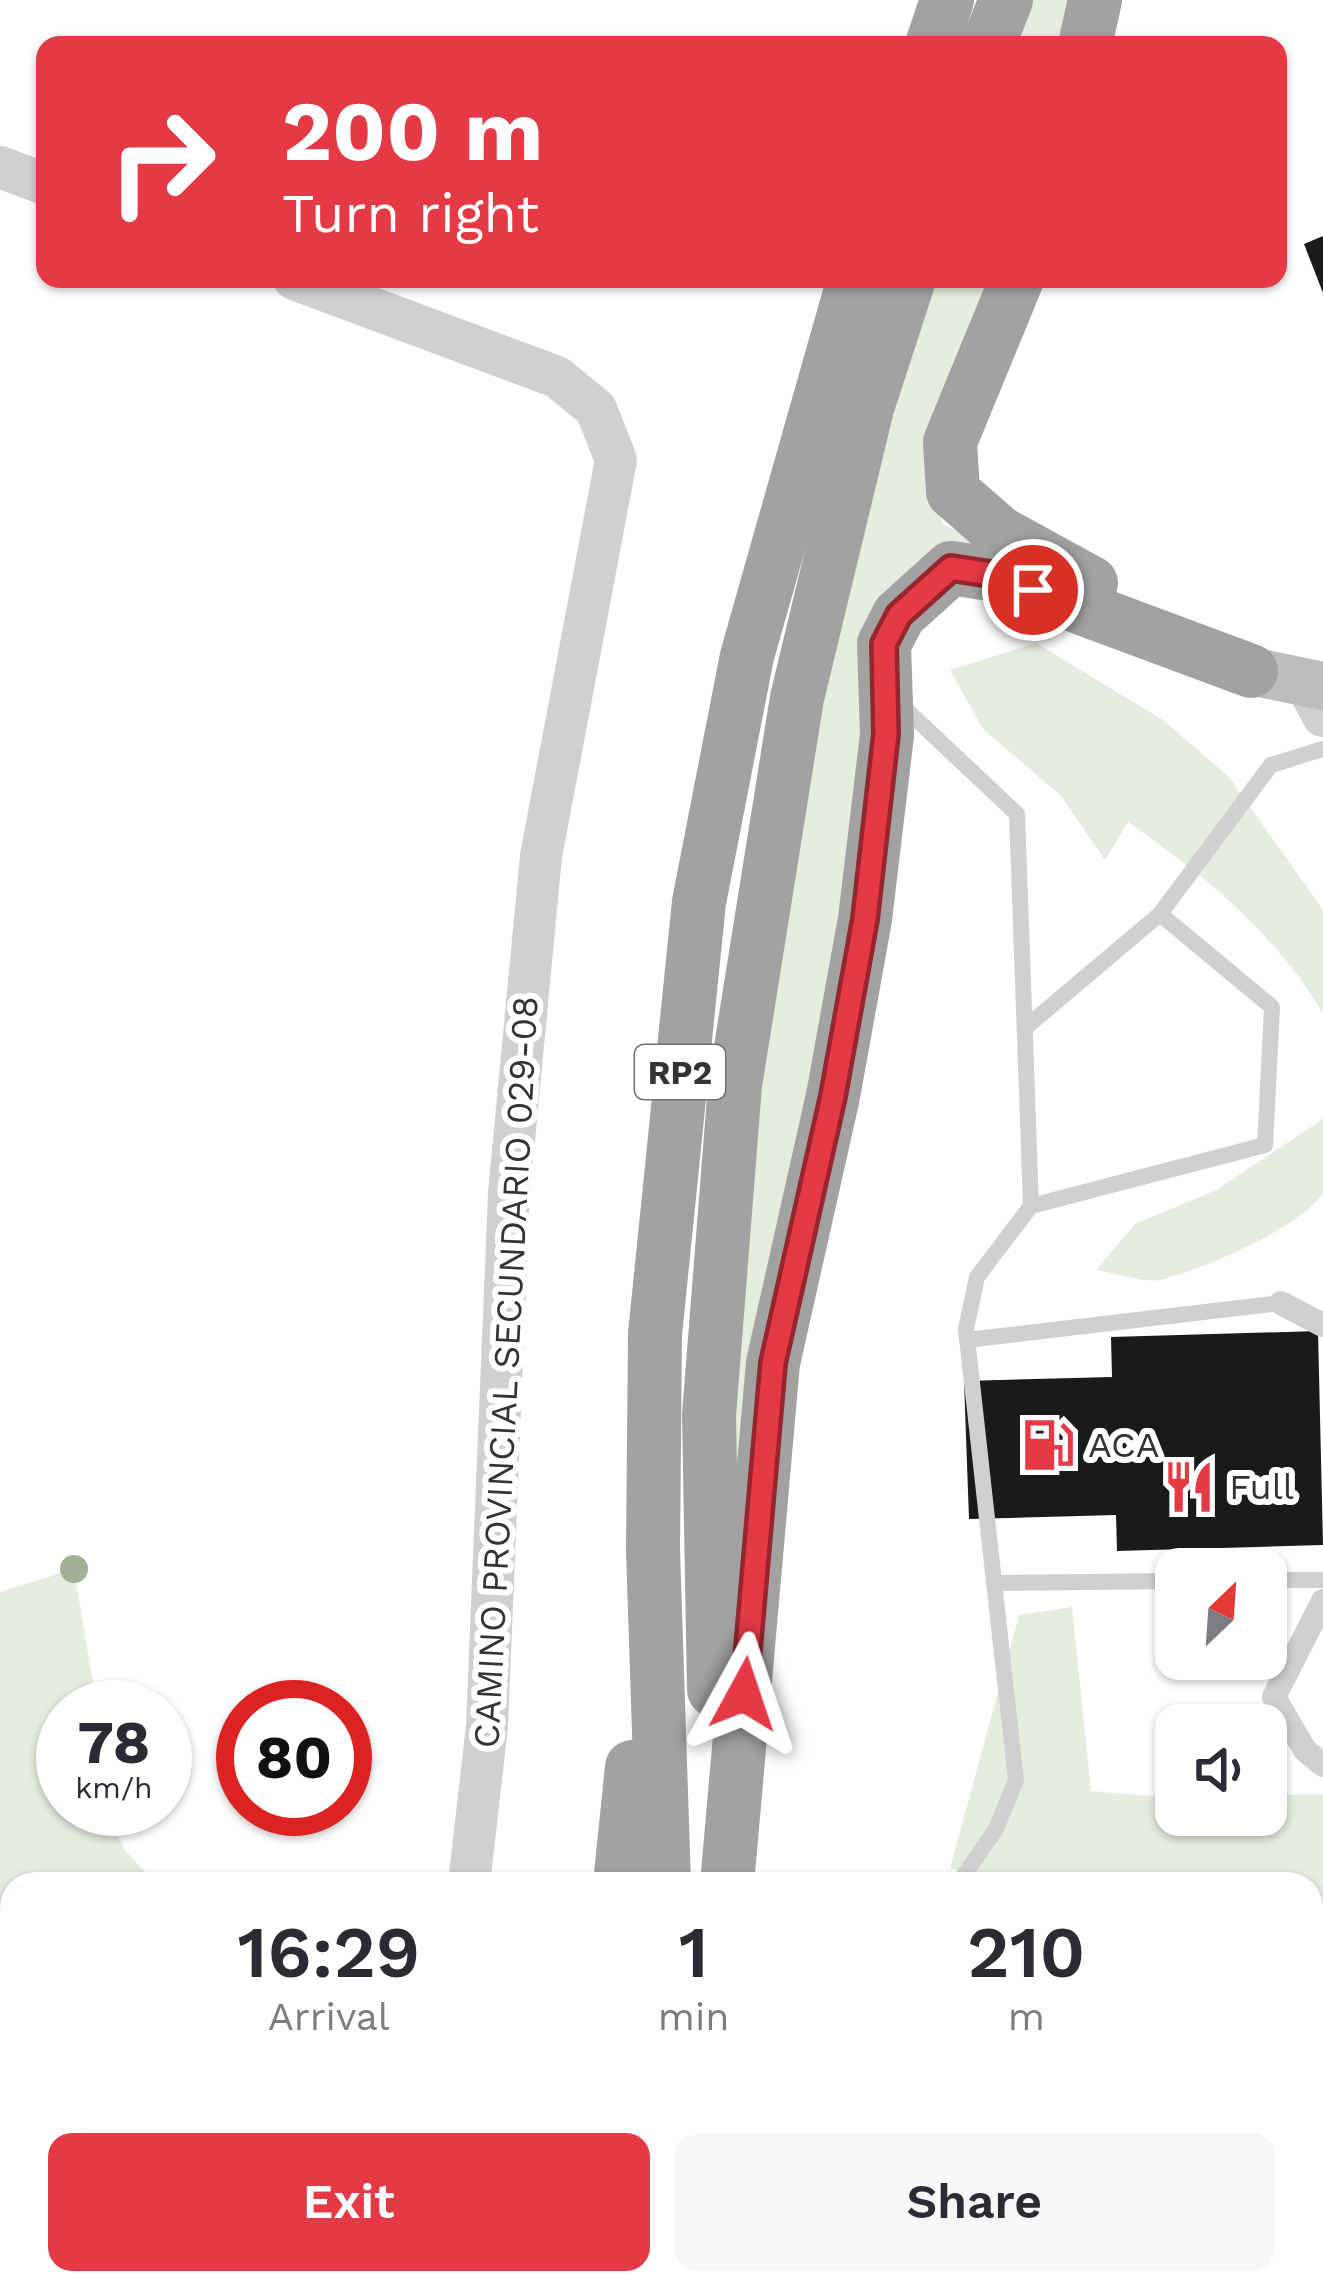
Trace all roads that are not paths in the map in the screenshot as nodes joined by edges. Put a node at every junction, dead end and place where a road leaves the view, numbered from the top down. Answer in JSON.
{"nodes":[{"id":1,"x":947,"y":0,"type":"edge"},
{"id":2,"x":1006,"y":0,"type":"edge"},
{"id":3,"x":1095,"y":0,"type":"edge"},
{"id":4,"x":935,"y":36,"type":"edge"},
{"id":5,"x":992,"y":36,"type":"edge"},
{"id":6,"x":1087,"y":36,"type":"edge"},
{"id":7,"x":0,"y":167,"type":"edge"},
{"id":8,"x":36,"y":181,"type":"edge"},
{"id":9,"x":318,"y":288,"type":"edge"},
{"id":10,"x":851,"y":288,"type":"edge"},
{"id":11,"x":906,"y":288,"type":"edge"},
{"id":12,"x":1013,"y":288,"type":"edge"},
{"id":13,"x":1251,"y":671,"type":"junction"},
{"id":14,"x":884,"y":688,"type":"junction"},
{"id":15,"x":1317,"y":695,"type":"edge"},
{"id":16,"x":1323,"y":749,"type":"edge"},
{"id":17,"x":1160,"y":914,"type":"junction"},
{"id":18,"x":1025,"y":1028,"type":"junction"},
{"id":19,"x":1031,"y":1206,"type":"junction"},
{"id":20,"x":1281,"y":1303,"type":"joint"},
{"id":21,"x":1323,"y":1325,"type":"edge"},
{"id":22,"x":967,"y":1340,"type":"junction"},
{"id":23,"x":652,"y":1550,"type":"junction"},
{"id":24,"x":1287,"y":1580,"type":"edge"},
{"id":25,"x":1323,"y":1580,"type":"edge"},
{"id":26,"x":1155,"y":1581,"type":"edge"},
{"id":27,"x":994,"y":1582,"type":"junction"},
{"id":28,"x":1323,"y":1601,"type":"edge"},
{"id":29,"x":1323,"y":1766,"type":"edge"},
{"id":30,"x":470,"y":1872,"type":"edge"},
{"id":31,"x":621,"y":1872,"type":"edge"},
{"id":32,"x":664,"y":1872,"type":"edge"},
{"id":33,"x":717,"y":1872,"type":"edge"},
{"id":34,"x":729,"y":1872,"type":"edge"},
{"id":35,"x":966,"y":1872,"type":"edge"}],
"edges":[{"from":1,"to":4,"type":"highway"},
{"from":2,"to":5,"type":"highway"},
{"from":3,"to":6,"type":"highway"},
{"from":7,"to":8,"type":"street"},
{"from":9,"to":30,"type":"street","name":"CAMINO PROVINCIAL SECUNDARIO 029-08"},
{"from":10,"to":23,"type":"highway","number":"RP2"},
{"from":11,"to":33,"type":"highway","number":"RP2"},
{"from":12,"to":13,"type":"highway"},
{"from":13,"to":14,"type":"highway"},
{"from":13,"to":15,"type":"main road"},
{"from":14,"to":18,"type":"lane"},
{"from":14,"to":34,"type":"highway"},
{"from":16,"to":17,"type":"lane"},
{"from":17,"to":18,"type":"lane"},
{"from":17,"to":19,"type":"lane"},
{"from":18,"to":19,"type":"lane"},
{"from":19,"to":22,"type":"lane"},
{"from":20,"to":21,"type":"street"},
{"from":20,"to":22,"type":"lane"},
{"from":22,"to":27,"type":"lane"},
{"from":23,"to":31,"type":"highway"},
{"from":23,"to":32,"type":"highway","number":"RP2"},
{"from":24,"to":25,"type":"lane"},
{"from":26,"to":27,"type":"lane"},
{"from":27,"to":35,"type":"lane"},
{"from":28,"to":29,"type":"street"}]}
